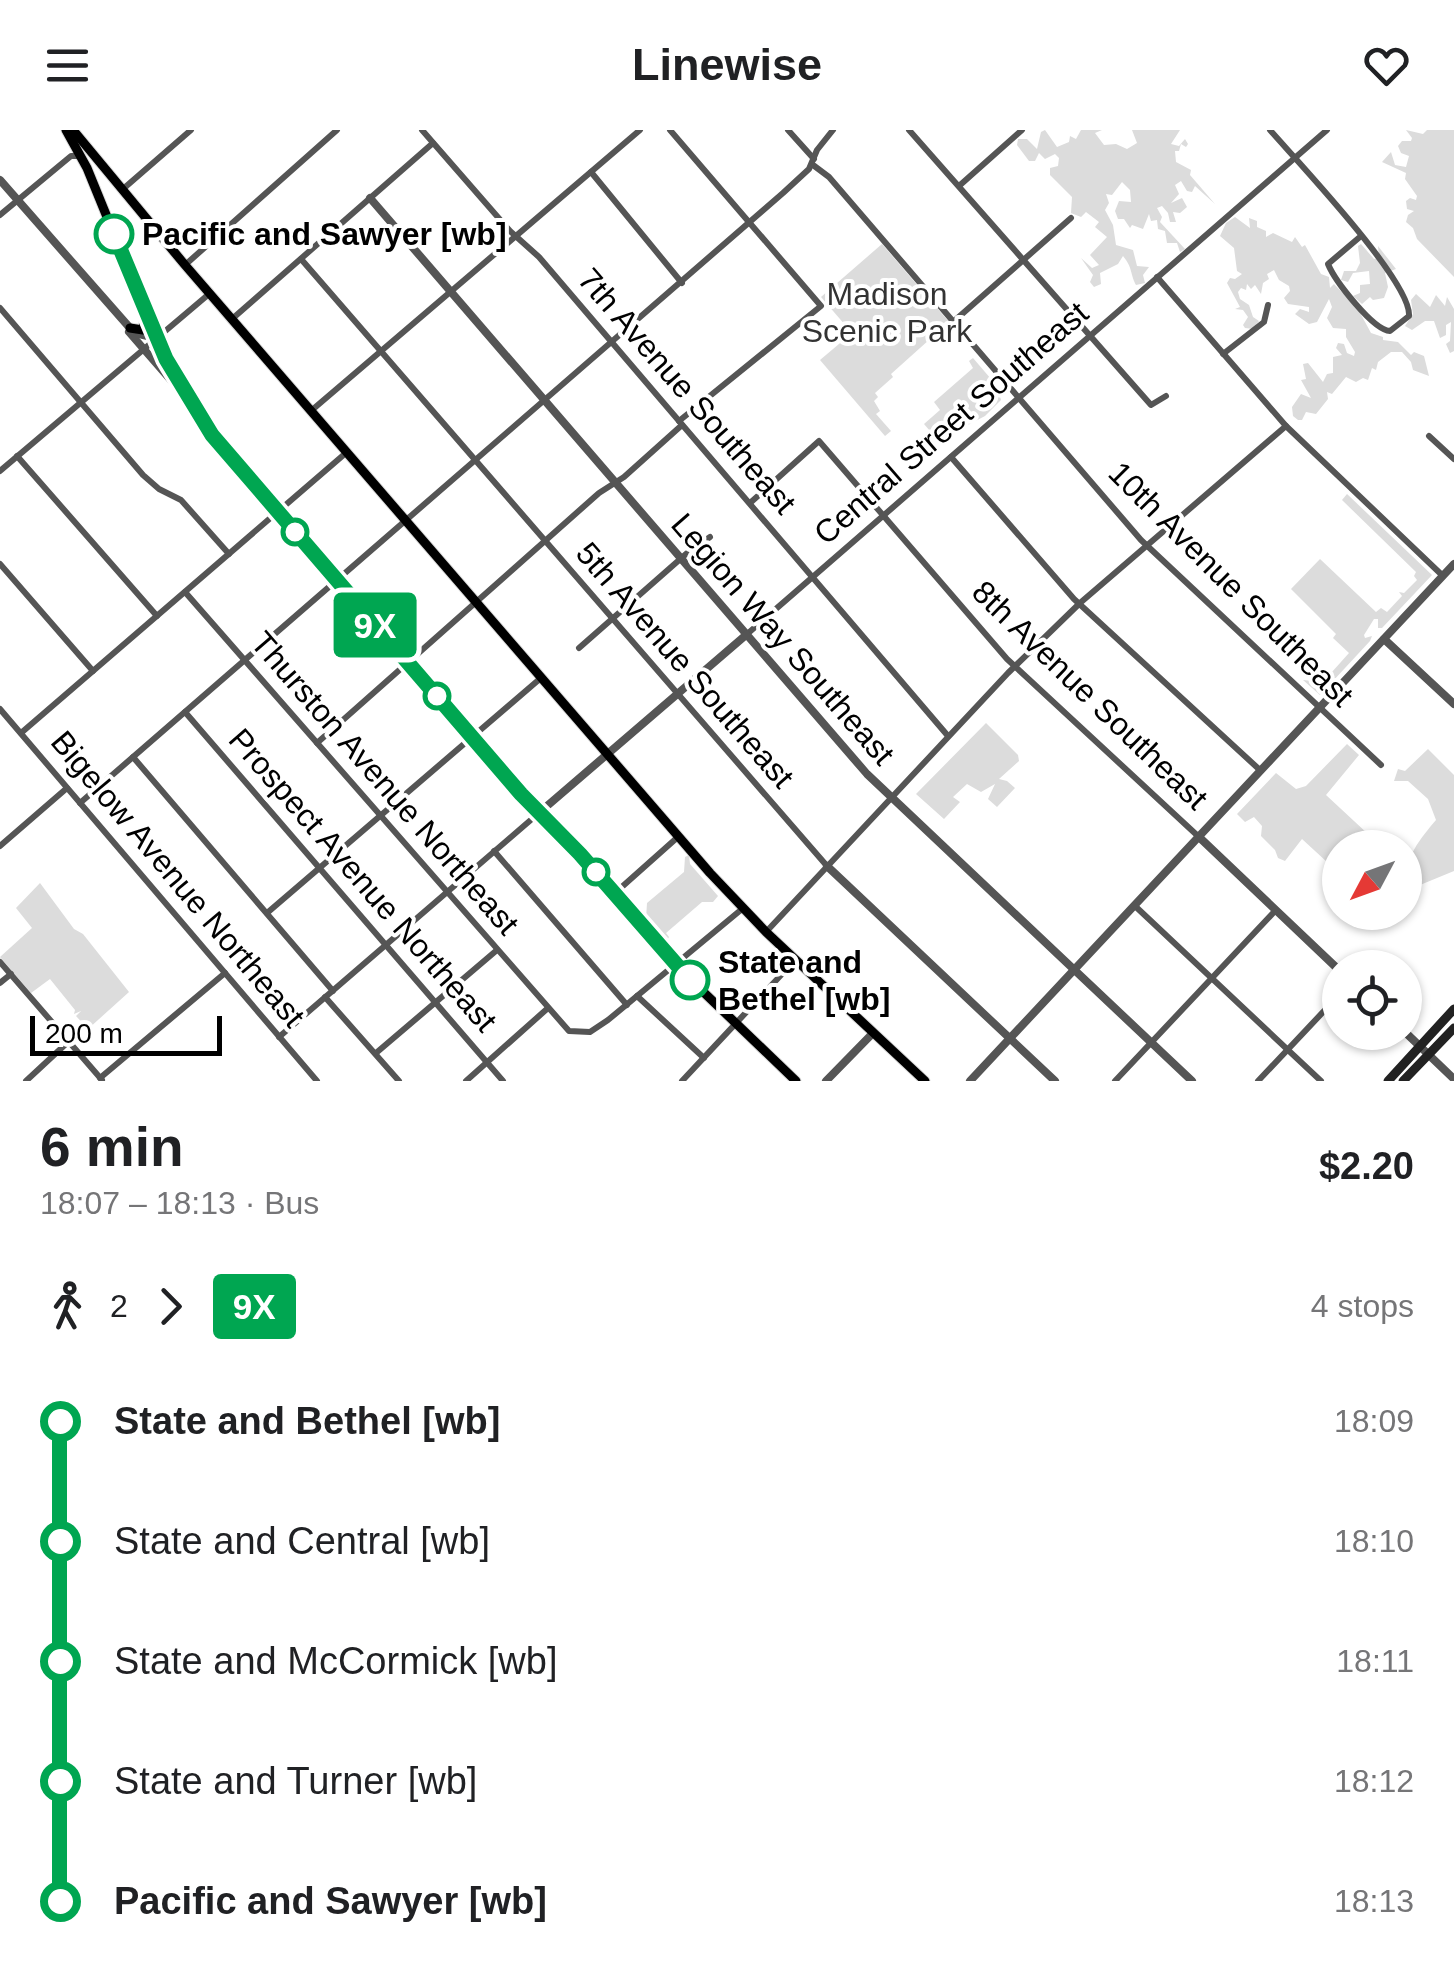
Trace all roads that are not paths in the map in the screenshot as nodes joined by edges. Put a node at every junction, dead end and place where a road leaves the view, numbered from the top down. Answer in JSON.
{"nodes":[{"id":1,"x":69,"y":130,"type":"edge"},
{"id":2,"x":81,"y":130,"type":"edge"},
{"id":3,"x":191,"y":130,"type":"edge"},
{"id":4,"x":337,"y":130,"type":"edge"},
{"id":5,"x":422,"y":130,"type":"edge"},
{"id":6,"x":640,"y":130,"type":"edge"},
{"id":7,"x":670,"y":130,"type":"edge"},
{"id":8,"x":788,"y":130,"type":"edge"},
{"id":9,"x":833,"y":130,"type":"edge"},
{"id":10,"x":909,"y":130,"type":"edge"},
{"id":11,"x":1022,"y":130,"type":"edge"},
{"id":12,"x":1270,"y":130,"type":"edge"},
{"id":13,"x":1327,"y":130,"type":"edge"},
{"id":14,"x":433,"y":143,"type":"junction"},
{"id":15,"x":86,"y":154,"type":"junction"},
{"id":16,"x":1294,"y":158,"type":"junction"},
{"id":17,"x":814,"y":162,"type":"junction"},
{"id":18,"x":592,"y":172,"type":"junction"},
{"id":19,"x":0,"y":180,"type":"edge"},
{"id":20,"x":959,"y":186,"type":"junction"},
{"id":21,"x":123,"y":189,"type":"junction"},
{"id":22,"x":370,"y":198,"type":"junction"},
{"id":23,"x":18,"y":201,"type":"junction"},
{"id":24,"x":0,"y":216,"type":"edge"},
{"id":25,"x":1070,"y":218,"type":"dead end"},
{"id":26,"x":749,"y":223,"type":"junction"},
{"id":27,"x":515,"y":236,"type":"junction"},
{"id":28,"x":1361,"y":236,"type":"junction"},
{"id":29,"x":301,"y":259,"type":"junction"},
{"id":30,"x":1021,"y":261,"type":"junction"},
{"id":31,"x":184,"y":265,"type":"junction"},
{"id":32,"x":1157,"y":277,"type":"junction"},
{"id":33,"x":682,"y":283,"type":"junction"},
{"id":34,"x":450,"y":291,"type":"junction"},
{"id":35,"x":98,"y":293,"type":"junction"},
{"id":36,"x":209,"y":294,"type":"junction"},
{"id":37,"x":140,"y":300,"type":"junction"},
{"id":38,"x":1268,"y":305,"type":"dead end"},
{"id":39,"x":0,"y":308,"type":"edge"},
{"id":40,"x":232,"y":318,"type":"junction"},
{"id":41,"x":953,"y":322,"type":"junction"},
{"id":42,"x":130,"y":328,"type":"junction"},
{"id":43,"x":1088,"y":336,"type":"junction"},
{"id":44,"x":156,"y":338,"type":"junction"},
{"id":45,"x":612,"y":343,"type":"junction"},
{"id":46,"x":143,"y":348,"type":"junction"},
{"id":47,"x":381,"y":351,"type":"junction"},
{"id":48,"x":1224,"y":354,"type":"junction"},
{"id":49,"x":1166,"y":396,"type":"dead end"},
{"id":50,"x":186,"y":397,"type":"junction"},
{"id":51,"x":1018,"y":399,"type":"junction"},
{"id":52,"x":80,"y":402,"type":"junction"},
{"id":53,"x":544,"y":402,"type":"junction"},
{"id":54,"x":312,"y":410,"type":"junction"},
{"id":55,"x":681,"y":423,"type":"junction"},
{"id":56,"x":1286,"y":426,"type":"junction"},
{"id":57,"x":1430,"y":436,"type":"dead end"},
{"id":58,"x":347,"y":452,"type":"junction"},
{"id":59,"x":17,"y":456,"type":"junction"},
{"id":60,"x":952,"y":458,"type":"junction"},
{"id":61,"x":1454,"y":458,"type":"edge"},
{"id":62,"x":475,"y":461,"type":"junction"},
{"id":63,"x":0,"y":470,"type":"edge"},
{"id":64,"x":614,"y":481,"type":"junction"},
{"id":65,"x":750,"y":503,"type":"junction"},
{"id":66,"x":278,"y":512,"type":"junction"},
{"id":67,"x":883,"y":516,"type":"junction"},
{"id":68,"x":406,"y":521,"type":"junction"},
{"id":69,"x":710,"y":537,"type":"dead end"},
{"id":70,"x":546,"y":543,"type":"junction"},
{"id":71,"x":1147,"y":546,"type":"junction"},
{"id":72,"x":229,"y":554,"type":"junction"},
{"id":73,"x":681,"y":559,"type":"junction"},
{"id":74,"x":0,"y":564,"type":"edge"},
{"id":75,"x":1454,"y":564,"type":"edge"},
{"id":76,"x":814,"y":576,"type":"junction"},
{"id":77,"x":1443,"y":576,"type":"junction"},
{"id":78,"x":338,"y":581,"type":"junction"},
{"id":79,"x":185,"y":592,"type":"junction"},
{"id":80,"x":477,"y":602,"type":"junction"},
{"id":81,"x":1080,"y":603,"type":"junction"},
{"id":82,"x":157,"y":616,"type":"junction"},
{"id":83,"x":611,"y":619,"type":"junction"},
{"id":84,"x":746,"y":634,"type":"junction"},
{"id":85,"x":1384,"y":639,"type":"junction"},
{"id":86,"x":580,"y":648,"type":"dead end"},
{"id":87,"x":245,"y":661,"type":"junction"},
{"id":88,"x":408,"y":663,"type":"junction"},
{"id":89,"x":1015,"y":666,"type":"junction"},
{"id":90,"x":93,"y":671,"type":"junction"},
{"id":91,"x":542,"y":677,"type":"junction"},
{"id":92,"x":676,"y":694,"type":"junction"},
{"id":93,"x":1454,"y":704,"type":"edge"},
{"id":94,"x":1320,"y":708,"type":"junction"},
{"id":95,"x":0,"y":709,"type":"edge"},
{"id":96,"x":185,"y":712,"type":"junction"},
{"id":97,"x":21,"y":733,"type":"junction"},
{"id":98,"x":948,"y":736,"type":"junction"},
{"id":99,"x":472,"y":737,"type":"junction"},
{"id":100,"x":317,"y":743,"type":"junction"},
{"id":101,"x":607,"y":753,"type":"junction"},
{"id":102,"x":133,"y":757,"type":"junction"},
{"id":103,"x":1381,"y":766,"type":"dead end"},
{"id":104,"x":1260,"y":772,"type":"junction"},
{"id":105,"x":67,"y":788,"type":"junction"},
{"id":106,"x":890,"y":798,"type":"junction"},
{"id":107,"x":80,"y":803,"type":"junction"},
{"id":108,"x":540,"y":812,"type":"junction"},
{"id":109,"x":380,"y":816,"type":"junction"},
{"id":110,"x":678,"y":836,"type":"junction"},
{"id":111,"x":1199,"y":837,"type":"junction"},
{"id":112,"x":0,"y":846,"type":"edge"},
{"id":113,"x":494,"y":852,"type":"junction"},
{"id":114,"x":827,"y":866,"type":"junction"},
{"id":115,"x":320,"y":868,"type":"junction"},
{"id":116,"x":447,"y":892,"type":"junction"},
{"id":117,"x":614,"y":893,"type":"junction"},
{"id":118,"x":1134,"y":906,"type":"junction"},
{"id":119,"x":742,"y":909,"type":"junction"},
{"id":120,"x":1275,"y":911,"type":"junction"},
{"id":121,"x":268,"y":914,"type":"junction"},
{"id":122,"x":766,"y":932,"type":"junction"},
{"id":123,"x":386,"y":945,"type":"junction"},
{"id":124,"x":497,"y":950,"type":"junction"},
{"id":125,"x":1322,"y":954,"type":"edge"},
{"id":126,"x":795,"y":960,"type":"junction"},
{"id":127,"x":0,"y":962,"type":"edge"},
{"id":128,"x":675,"y":964,"type":"junction"},
{"id":129,"x":1074,"y":970,"type":"junction"},
{"id":130,"x":225,"y":973,"type":"junction"},
{"id":131,"x":10,"y":974,"type":"junction"},
{"id":132,"x":1211,"y":978,"type":"junction"},
{"id":133,"x":0,"y":983,"type":"edge"},
{"id":134,"x":333,"y":990,"type":"junction"},
{"id":135,"x":637,"y":996,"type":"junction"},
{"id":136,"x":325,"y":997,"type":"junction"},
{"id":137,"x":436,"y":1003,"type":"junction"},
{"id":138,"x":627,"y":1005,"type":"junction"},
{"id":139,"x":548,"y":1008,"type":"junction"},
{"id":140,"x":1454,"y":1009,"type":"edge"},
{"id":141,"x":1322,"y":1013,"type":"edge"},
{"id":142,"x":735,"y":1024,"type":"junction"},
{"id":143,"x":1454,"y":1028,"type":"edge"},
{"id":144,"x":873,"y":1032,"type":"junction"},
{"id":145,"x":279,"y":1037,"type":"junction"},
{"id":146,"x":1010,"y":1038,"type":"junction"},
{"id":147,"x":68,"y":1042,"type":"junction"},
{"id":148,"x":1151,"y":1043,"type":"junction"},
{"id":149,"x":1422,"y":1044,"type":"edge"},
{"id":150,"x":1422,"y":1048,"type":"edge"},
{"id":151,"x":1287,"y":1050,"type":"junction"},
{"id":152,"x":1416,"y":1050,"type":"edge"},
{"id":153,"x":376,"y":1053,"type":"junction"},
{"id":154,"x":1429,"y":1054,"type":"junction"},
{"id":155,"x":704,"y":1058,"type":"junction"},
{"id":156,"x":487,"y":1063,"type":"junction"},
{"id":157,"x":1454,"y":1078,"type":"edge"},
{"id":158,"x":102,"y":1079,"type":"edge"},
{"id":159,"x":26,"y":1081,"type":"edge"},
{"id":160,"x":316,"y":1081,"type":"edge"},
{"id":161,"x":399,"y":1081,"type":"edge"},
{"id":162,"x":466,"y":1081,"type":"edge"},
{"id":163,"x":503,"y":1081,"type":"edge"},
{"id":164,"x":682,"y":1081,"type":"edge"},
{"id":165,"x":796,"y":1081,"type":"edge"},
{"id":166,"x":826,"y":1081,"type":"edge"},
{"id":167,"x":925,"y":1081,"type":"edge"},
{"id":168,"x":970,"y":1081,"type":"edge"},
{"id":169,"x":1055,"y":1081,"type":"edge"},
{"id":170,"x":1115,"y":1081,"type":"edge"},
{"id":171,"x":1192,"y":1081,"type":"edge"},
{"id":172,"x":1258,"y":1081,"type":"edge"},
{"id":173,"x":1321,"y":1081,"type":"edge"},
{"id":174,"x":1388,"y":1081,"type":"edge"},
{"id":175,"x":1404,"y":1081,"type":"edge"}],
"edges":[{"from":1,"to":15,"type":"main road"},
{"from":2,"to":15,"type":"main road"},
{"from":3,"to":21,"type":"street"},
{"from":4,"to":31,"type":"street"},
{"from":5,"to":14,"type":"street","name":"7th Avenue Southeast"},
{"from":6,"to":18,"type":"street"},
{"from":7,"to":26,"type":"street"},
{"from":8,"to":17,"type":"street","name":"10th Avenue Southeast"},
{"from":9,"to":17,"type":"street"},
{"from":10,"to":20,"type":"street"},
{"from":11,"to":20,"type":"street"},
{"from":12,"to":16,"type":"street"},
{"from":13,"to":16,"type":"street","name":"Central Street Southeast"},
{"from":14,"to":22,"type":"street"},
{"from":14,"to":27,"type":"street","name":"7th Avenue Southeast"},
{"from":15,"to":21,"type":"main road"},
{"from":15,"to":23,"type":"street"},
{"from":15,"to":37,"type":"main road"},
{"from":16,"to":28,"type":"street"},
{"from":16,"to":32,"type":"street","name":"Central Street Southeast"},
{"from":17,"to":26,"type":"street"},
{"from":17,"to":41,"type":"street","name":"10th Avenue Southeast"},
{"from":18,"to":27,"type":"street"},
{"from":18,"to":33,"type":"street"},
{"from":19,"to":23,"type":"street"},
{"from":20,"to":30,"type":"street"},
{"from":21,"to":31,"type":"main road"},
{"from":22,"to":29,"type":"street"},
{"from":22,"to":34,"type":"street","name":"Legion Way Southeast"},
{"from":23,"to":24,"type":"street"},
{"from":23,"to":35,"type":"street"},
{"from":25,"to":30,"type":"street"},
{"from":26,"to":33,"type":"street"},
{"from":26,"to":55,"type":"street"},
{"from":27,"to":34,"type":"street"},
{"from":27,"to":45,"type":"street","name":"7th Avenue Southeast"},
{"from":28,"to":28,"type":"street"},
{"from":29,"to":40,"type":"street"},
{"from":29,"to":47,"type":"street","name":"5th Avenue Southeast"},
{"from":30,"to":41,"type":"street"},
{"from":30,"to":43,"type":"street"},
{"from":31,"to":36,"type":"main road"},
{"from":32,"to":43,"type":"street","name":"Central Street Southeast"},
{"from":32,"to":48,"type":"street"},
{"from":33,"to":45,"type":"street"},
{"from":34,"to":47,"type":"street"},
{"from":34,"to":53,"type":"street","name":"Legion Way Southeast"},
{"from":35,"to":42,"type":"street"},
{"from":35,"to":46,"type":"street"},
{"from":36,"to":40,"type":"main road"},
{"from":36,"to":44,"type":"street"},
{"from":37,"to":42,"type":"main road"},
{"from":37,"to":44,"type":"main road"},
{"from":38,"to":48,"type":"street"},
{"from":39,"to":52,"type":"street"},
{"from":40,"to":54,"type":"main road"},
{"from":41,"to":51,"type":"street","name":"10th Avenue Southeast"},
{"from":42,"to":44,"type":"street"},
{"from":43,"to":49,"type":"street"},
{"from":43,"to":51,"type":"street","name":"Central Street Southeast"},
{"from":44,"to":46,"type":"street"},
{"from":44,"to":50,"type":"main road"},
{"from":45,"to":53,"type":"street"},
{"from":45,"to":55,"type":"street","name":"7th Avenue Southeast"},
{"from":46,"to":50,"type":"street"},
{"from":46,"to":52,"type":"street"},
{"from":47,"to":54,"type":"street"},
{"from":47,"to":62,"type":"street","name":"5th Avenue Southeast"},
{"from":48,"to":56,"type":"street"},
{"from":50,"to":66,"type":"main road"},
{"from":51,"to":60,"type":"street","name":"Central Street Southeast"},
{"from":51,"to":71,"type":"street","name":"10th Avenue Southeast"},
{"from":52,"to":59,"type":"street"},
{"from":52,"to":72,"type":"street"},
{"from":53,"to":62,"type":"street"},
{"from":53,"to":64,"type":"street","name":"Legion Way Southeast"},
{"from":54,"to":58,"type":"main road"},
{"from":55,"to":64,"type":"street"},
{"from":55,"to":65,"type":"street","name":"7th Avenue Southeast"},
{"from":56,"to":71,"type":"street"},
{"from":56,"to":77,"type":"street"},
{"from":57,"to":61,"type":"street"},
{"from":58,"to":66,"type":"street"},
{"from":58,"to":68,"type":"main road"},
{"from":59,"to":63,"type":"street"},
{"from":59,"to":82,"type":"street"},
{"from":60,"to":67,"type":"street","name":"Central Street Southeast"},
{"from":60,"to":81,"type":"street"},
{"from":62,"to":68,"type":"street"},
{"from":62,"to":70,"type":"street","name":"5th Avenue Southeast"},
{"from":64,"to":70,"type":"street"},
{"from":64,"to":73,"type":"street","name":"Legion Way Southeast"},
{"from":65,"to":67,"type":"street","name":"8th Avenue Southeast"},
{"from":65,"to":76,"type":"street","name":"7th Avenue Southeast"},
{"from":66,"to":72,"type":"street"},
{"from":66,"to":78,"type":"main road"},
{"from":67,"to":76,"type":"street","name":"Central Street Southeast"},
{"from":67,"to":89,"type":"street","name":"8th Avenue Southeast"},
{"from":68,"to":78,"type":"street"},
{"from":68,"to":80,"type":"main road"},
{"from":69,"to":73,"type":"street"},
{"from":70,"to":80,"type":"street"},
{"from":70,"to":83,"type":"street","name":"5th Avenue Southeast"},
{"from":71,"to":81,"type":"street"},
{"from":71,"to":94,"type":"street","name":"10th Avenue Southeast"},
{"from":72,"to":79,"type":"street"},
{"from":73,"to":83,"type":"street"},
{"from":73,"to":84,"type":"street","name":"Legion Way Southeast"},
{"from":74,"to":90,"type":"street"},
{"from":75,"to":77,"type":"street"},
{"from":76,"to":84,"type":"street","name":"Central Street Southeast"},
{"from":76,"to":98,"type":"street","name":"7th Avenue Southeast"},
{"from":77,"to":85,"type":"street"},
{"from":78,"to":87,"type":"street"},
{"from":78,"to":88,"type":"main road"},
{"from":79,"to":82,"type":"street"},
{"from":79,"to":87,"type":"street","name":"Thurston Avenue Northeast"},
{"from":80,"to":88,"type":"street"},
{"from":80,"to":91,"type":"main road"},
{"from":81,"to":89,"type":"street"},
{"from":81,"to":104,"type":"street"},
{"from":82,"to":90,"type":"street"},
{"from":83,"to":86,"type":"street"},
{"from":83,"to":92,"type":"street","name":"5th Avenue Southeast"},
{"from":84,"to":92,"type":"street","name":"Central Street Southeast"},
{"from":84,"to":106,"type":"street","name":"Legion Way Southeast"},
{"from":85,"to":93,"type":"street"},
{"from":85,"to":94,"type":"street"},
{"from":87,"to":96,"type":"street"},
{"from":87,"to":100,"type":"street","name":"Thurston Avenue Northeast"},
{"from":88,"to":99,"type":"main road"},
{"from":88,"to":100,"type":"street"},
{"from":89,"to":98,"type":"street"},
{"from":89,"to":111,"type":"street","name":"8th Avenue Southeast"},
{"from":90,"to":97,"type":"street"},
{"from":91,"to":99,"type":"street"},
{"from":91,"to":101,"type":"main road"},
{"from":92,"to":101,"type":"street","name":"Central Street Southeast"},
{"from":92,"to":114,"type":"street","name":"5th Avenue Southeast"},
{"from":94,"to":103,"type":"street","name":"10th Avenue Southeast"},
{"from":94,"to":104,"type":"street"},
{"from":95,"to":97,"type":"street","name":"Bigelow Avenue Northeast"},
{"from":96,"to":102,"type":"street"},
{"from":96,"to":115,"type":"street","name":"Prospect Avenue Northeast"},
{"from":97,"to":105,"type":"street","name":"Bigelow Avenue Northeast"},
{"from":98,"to":106,"type":"street"},
{"from":99,"to":108,"type":"main road"},
{"from":99,"to":109,"type":"street"},
{"from":100,"to":109,"type":"street","name":"Thurston Avenue Northeast"},
{"from":101,"to":108,"type":"street","name":"Central Street Southeast"},
{"from":101,"to":110,"type":"main road"},
{"from":102,"to":107,"type":"street"},
{"from":102,"to":121,"type":"street"},
{"from":104,"to":111,"type":"street"},
{"from":105,"to":107,"type":"street","name":"Bigelow Avenue Northeast"},
{"from":105,"to":112,"type":"street"},
{"from":106,"to":114,"type":"street"},
{"from":106,"to":129,"type":"street","name":"Legion Way Southeast"},
{"from":107,"to":130,"type":"street","name":"Bigelow Avenue Northeast"},
{"from":108,"to":113,"type":"street"},
{"from":108,"to":117,"type":"main road"},
{"from":109,"to":115,"type":"street"},
{"from":109,"to":116,"type":"street","name":"Thurston Avenue Northeast"},
{"from":110,"to":117,"type":"street"},
{"from":110,"to":119,"type":"main road"},
{"from":111,"to":118,"type":"street"},
{"from":111,"to":120,"type":"street","name":"8th Avenue Southeast"},
{"from":113,"to":116,"type":"street"},
{"from":113,"to":138,"type":"street"},
{"from":114,"to":122,"type":"street"},
{"from":114,"to":146,"type":"street","name":"5th Avenue Southeast"},
{"from":115,"to":121,"type":"street"},
{"from":115,"to":123,"type":"street","name":"Prospect Avenue Northeast"},
{"from":116,"to":123,"type":"street"},
{"from":116,"to":124,"type":"street","name":"Thurston Avenue Northeast"},
{"from":117,"to":128,"type":"main road"},
{"from":118,"to":129,"type":"street"},
{"from":118,"to":132,"type":"street"},
{"from":119,"to":122,"type":"main road"},
{"from":119,"to":128,"type":"street"},
{"from":120,"to":125,"type":"street","name":"8th Avenue Southeast"},
{"from":120,"to":132,"type":"street"},
{"from":121,"to":134,"type":"street"},
{"from":122,"to":126,"type":"main road"},
{"from":123,"to":134,"type":"street"},
{"from":123,"to":137,"type":"street","name":"Prospect Avenue Northeast"},
{"from":124,"to":137,"type":"street"},
{"from":124,"to":139,"type":"street","name":"Thurston Avenue Northeast"},
{"from":126,"to":142,"type":"street"},
{"from":126,"to":144,"type":"main road"},
{"from":127,"to":131,"type":"street"},
{"from":128,"to":135,"type":"street"},
{"from":128,"to":142,"type":"main road"},
{"from":129,"to":146,"type":"street"},
{"from":129,"to":148,"type":"street","name":"Legion Way Southeast"},
{"from":130,"to":145,"type":"street","name":"Bigelow Avenue Northeast"},
{"from":130,"to":158,"type":"street"},
{"from":131,"to":133,"type":"street"},
{"from":131,"to":147,"type":"street"},
{"from":132,"to":148,"type":"street"},
{"from":132,"to":151,"type":"street"},
{"from":134,"to":136,"type":"street"},
{"from":135,"to":138,"type":"street"},
{"from":135,"to":155,"type":"street"},
{"from":136,"to":145,"type":"street"},
{"from":136,"to":153,"type":"street"},
{"from":137,"to":153,"type":"street"},
{"from":137,"to":156,"type":"street","name":"Prospect Avenue Northeast"},
{"from":138,"to":139,"type":"street","name":"Thurston Avenue Northeast"},
{"from":139,"to":156,"type":"street"},
{"from":140,"to":149,"type":"main road"},
{"from":141,"to":151,"type":"street"},
{"from":142,"to":155,"type":"street"},
{"from":142,"to":165,"type":"main road"},
{"from":143,"to":154,"type":"main road"},
{"from":144,"to":166,"type":"street"},
{"from":144,"to":167,"type":"main road"},
{"from":145,"to":160,"type":"street","name":"Bigelow Avenue Northeast"},
{"from":146,"to":168,"type":"street"},
{"from":146,"to":169,"type":"street","name":"5th Avenue Southeast"},
{"from":147,"to":158,"type":"street"},
{"from":147,"to":159,"type":"street"},
{"from":148,"to":170,"type":"street"},
{"from":148,"to":171,"type":"street","name":"Legion Way Southeast"},
{"from":150,"to":154,"type":"street"},
{"from":151,"to":172,"type":"street"},
{"from":151,"to":173,"type":"street"},
{"from":152,"to":174,"type":"main road"},
{"from":153,"to":161,"type":"street"},
{"from":154,"to":157,"type":"street"},
{"from":154,"to":175,"type":"main road"},
{"from":155,"to":164,"type":"street"},
{"from":156,"to":162,"type":"street"},
{"from":156,"to":163,"type":"street","name":"Prospect Avenue Northeast"}]}
